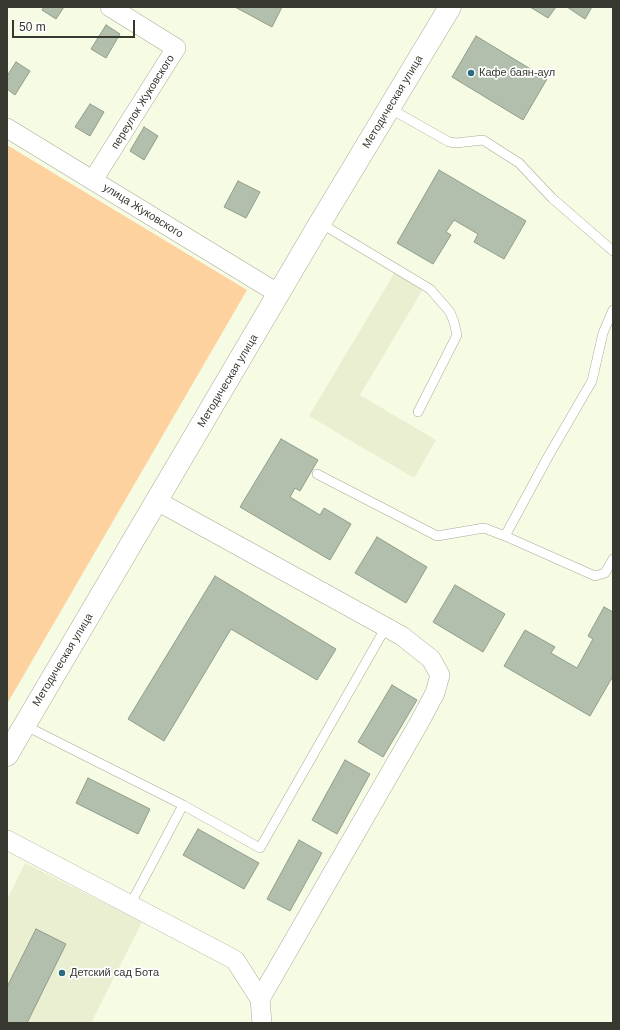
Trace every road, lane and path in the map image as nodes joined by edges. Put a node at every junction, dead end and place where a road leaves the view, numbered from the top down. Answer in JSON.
{"nodes":[{"id":1,"x":110,"y":7,"type":"edge"},
{"id":2,"x":450,"y":7,"type":"edge"},
{"id":3,"x":389,"y":108,"type":"junction"},
{"id":4,"x":7,"y":128,"type":"edge"},
{"id":5,"x":93,"y":180,"type":"junction"},
{"id":6,"x":320,"y":223,"type":"junction"},
{"id":7,"x":613,"y":251,"type":"edge"},
{"id":8,"x":279,"y":294,"type":"junction"},
{"id":9,"x":613,"y":310,"type":"edge"},
{"id":10,"x":418,"y":412,"type":"dead end"},
{"id":11,"x":317,"y":474,"type":"dead end"},
{"id":12,"x":157,"y":501,"type":"junction"},
{"id":13,"x":505,"y":536,"type":"junction"},
{"id":14,"x":613,"y":559,"type":"edge"},
{"id":15,"x":386,"y":627,"type":"junction"},
{"id":16,"x":24,"y":725,"type":"junction"},
{"id":17,"x":7,"y":755,"type":"edge"},
{"id":18,"x":183,"y":805,"type":"junction"},
{"id":19,"x":7,"y":840,"type":"edge"},
{"id":20,"x":130,"y":905,"type":"junction"},
{"id":21,"x":260,"y":999,"type":"junction"},
{"id":22,"x":262,"y":1023,"type":"edge"}],
"edges":[{"from":1,"to":5,"type":"street","name":"переулок Жуковского"},
{"from":2,"to":3,"type":"main road","name":"Методическая улица"},
{"from":3,"to":6,"type":"main road","name":"Методическая улица"},
{"from":3,"to":7,"type":"lane"},
{"from":4,"to":5,"type":"street","name":"улица Жуковского"},
{"from":5,"to":8,"type":"street","name":"улица Жуковского"},
{"from":6,"to":8,"type":"main road","name":"Методическая улица"},
{"from":6,"to":10,"type":"lane"},
{"from":8,"to":12,"type":"main road","name":"Методическая улица"},
{"from":9,"to":13,"type":"lane"},
{"from":11,"to":13,"type":"lane"},
{"from":12,"to":15,"type":"street"},
{"from":12,"to":16,"type":"main road","name":"Методическая улица"},
{"from":13,"to":14,"type":"lane"},
{"from":15,"to":18,"type":"lane"},
{"from":15,"to":21,"type":"street"},
{"from":16,"to":17,"type":"main road","name":"Методическая улица"},
{"from":16,"to":18,"type":"lane"},
{"from":18,"to":20,"type":"lane"},
{"from":19,"to":20,"type":"street"},
{"from":20,"to":21,"type":"street"},
{"from":21,"to":22,"type":"street"}]}
